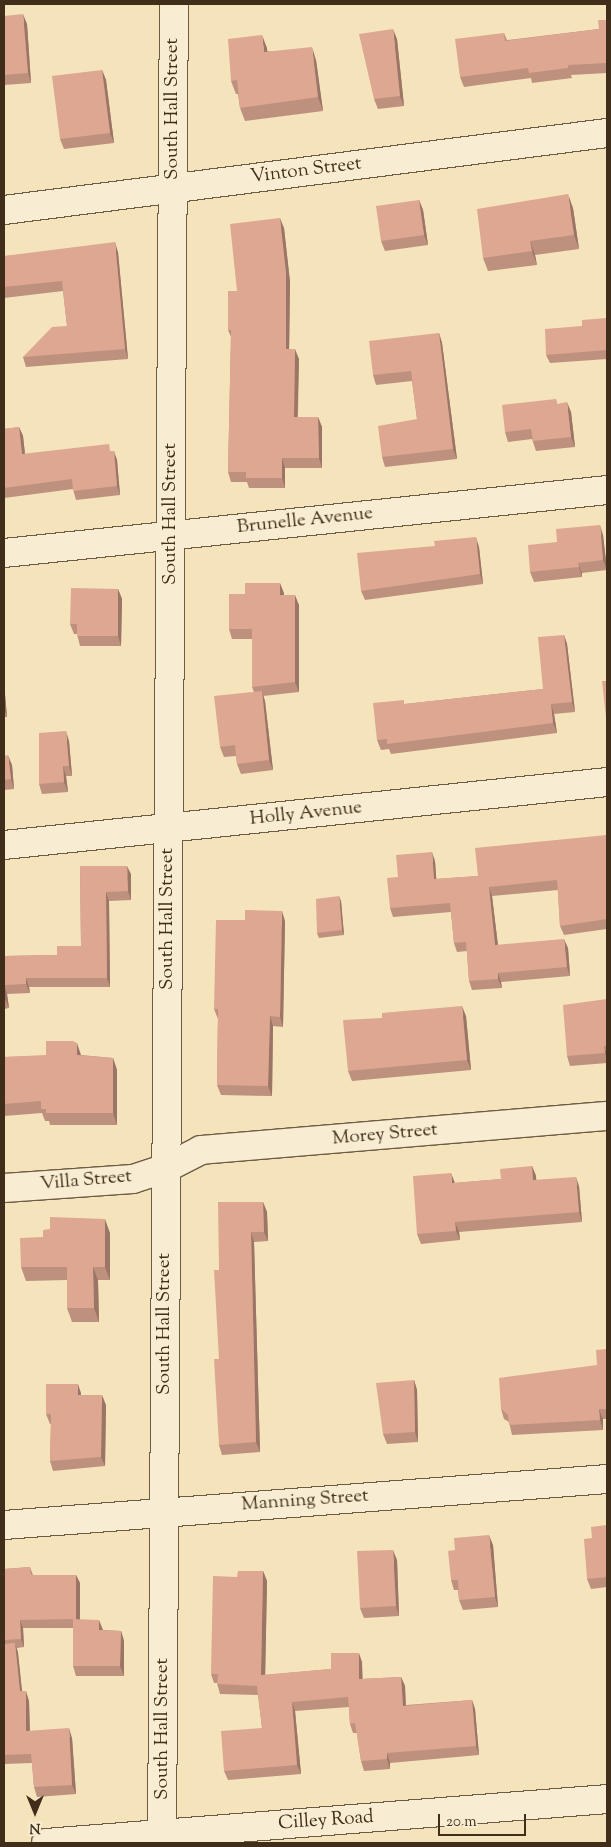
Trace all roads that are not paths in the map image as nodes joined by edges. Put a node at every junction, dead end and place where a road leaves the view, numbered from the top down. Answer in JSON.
{"nodes":[{"id":1,"x":174,"y":4,"type":"edge"},
{"id":2,"x":607,"y":133,"type":"edge"},
{"id":3,"x":173,"y":188,"type":"junction"},
{"id":4,"x":4,"y":210,"type":"edge"},
{"id":5,"x":607,"y":490,"type":"edge"},
{"id":6,"x":171,"y":535,"type":"junction"},
{"id":7,"x":4,"y":553,"type":"edge"},
{"id":8,"x":607,"y":782,"type":"edge"},
{"id":9,"x":169,"y":828,"type":"junction"},
{"id":10,"x":4,"y":845,"type":"edge"},
{"id":11,"x":607,"y":1116,"type":"edge"},
{"id":12,"x":166,"y":1168,"type":"junction"},
{"id":13,"x":4,"y":1188,"type":"edge"},
{"id":14,"x":607,"y":1479,"type":"edge"},
{"id":15,"x":164,"y":1511,"type":"junction"},
{"id":16,"x":4,"y":1525,"type":"edge"},
{"id":17,"x":607,"y":1799,"type":"edge"},
{"id":18,"x":162,"y":1838,"type":"edge"},
{"id":19,"x":46,"y":1843,"type":"edge"}],
"edges":[{"from":1,"to":3,"type":"street","name":"South Hall Street"},
{"from":2,"to":3,"type":"street","name":"Vinton Street"},
{"from":3,"to":4,"type":"street","name":"Vinton Street"},
{"from":3,"to":6,"type":"street","name":"South Hall Street"},
{"from":5,"to":6,"type":"street","name":"Brunelle Avenue"},
{"from":6,"to":7,"type":"street","name":"Brunelle Avenue"},
{"from":6,"to":9,"type":"street","name":"South Hall Street"},
{"from":8,"to":9,"type":"street","name":"Holly Avenue"},
{"from":9,"to":10,"type":"street","name":"Holly Avenue"},
{"from":9,"to":12,"type":"street","name":"South Hall Street"},
{"from":11,"to":12,"type":"street","name":"Morey Street"},
{"from":12,"to":13,"type":"street","name":"Villa Street"},
{"from":12,"to":15,"type":"street","name":"South Hall Street"},
{"from":14,"to":15,"type":"street","name":"Manning Street"},
{"from":15,"to":16,"type":"street","name":"Manning Street"},
{"from":15,"to":18,"type":"street","name":"South Hall Street"},
{"from":17,"to":18,"type":"street","name":"Cilley Road"},
{"from":18,"to":19,"type":"street","name":"Cilley Road"}]}
